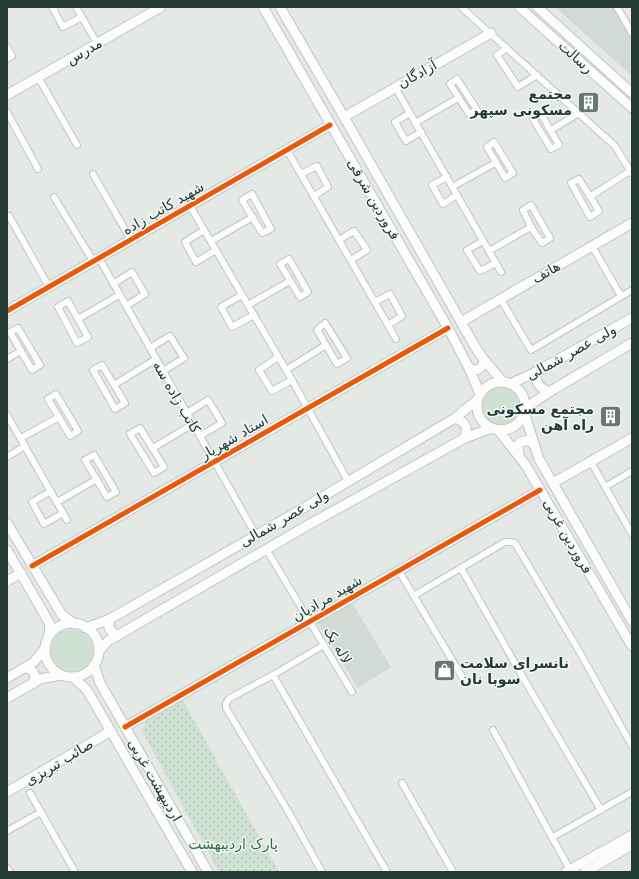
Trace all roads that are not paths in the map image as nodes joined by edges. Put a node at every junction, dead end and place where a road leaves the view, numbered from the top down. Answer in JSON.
{"nodes":[{"id":1,"x":55,"y":7,"type":"edge"},
{"id":2,"x":77,"y":7,"type":"edge"},
{"id":3,"x":160,"y":7,"type":"edge"},
{"id":4,"x":263,"y":7,"type":"edge"},
{"id":5,"x":280,"y":7,"type":"edge"},
{"id":6,"x":461,"y":7,"type":"edge"},
{"id":7,"x":519,"y":7,"type":"edge"},
{"id":8,"x":537,"y":7,"type":"edge"},
{"id":9,"x":617,"y":7,"type":"edge"},
{"id":10,"x":82,"y":17,"type":"junction"},
{"id":11,"x":632,"y":33,"type":"edge"},
{"id":12,"x":491,"y":34,"type":"junction"},
{"id":13,"x":97,"y":43,"type":"junction"},
{"id":14,"x":7,"y":47,"type":"edge"},
{"id":15,"x":507,"y":48,"type":"junction"},
{"id":16,"x":7,"y":59,"type":"edge"},
{"id":17,"x":537,"y":75,"type":"junction"},
{"id":18,"x":38,"y":77,"type":"junction"},
{"id":19,"x":395,"y":87,"type":"junction"},
{"id":20,"x":632,"y":93,"type":"edge"},
{"id":21,"x":7,"y":95,"type":"edge"},
{"id":22,"x":458,"y":98,"type":"junction"},
{"id":23,"x":632,"y":108,"type":"edge"},
{"id":24,"x":7,"y":112,"type":"edge"},
{"id":25,"x":410,"y":113,"type":"junction"},
{"id":26,"x":579,"y":113,"type":"junction"},
{"id":27,"x":344,"y":117,"type":"junction"},
{"id":28,"x":416,"y":123,"type":"junction"},
{"id":29,"x":330,"y":125,"type":"junction"},
{"id":30,"x":551,"y":130,"type":"junction"},
{"id":31,"x":421,"y":132,"type":"junction"},
{"id":32,"x":77,"y":145,"type":"dead end"},
{"id":33,"x":287,"y":150,"type":"junction"},
{"id":34,"x":495,"y":163,"type":"junction"},
{"id":35,"x":38,"y":169,"type":"dead end"},
{"id":36,"x":631,"y":172,"type":"edge"},
{"id":37,"x":93,"y":174,"type":"dead end"},
{"id":38,"x":301,"y":174,"type":"junction"},
{"id":39,"x":447,"y":177,"type":"junction"},
{"id":40,"x":452,"y":187,"type":"junction"},
{"id":41,"x":457,"y":195,"type":"junction"},
{"id":42,"x":314,"y":196,"type":"junction"},
{"id":43,"x":591,"y":196,"type":"junction"},
{"id":44,"x":54,"y":197,"type":"dead end"},
{"id":45,"x":190,"y":206,"type":"junction"},
{"id":46,"x":8,"y":216,"type":"dead end"},
{"id":47,"x":253,"y":217,"type":"junction"},
{"id":48,"x":632,"y":223,"type":"edge"},
{"id":49,"x":532,"y":227,"type":"junction"},
{"id":50,"x":204,"y":230,"type":"junction"},
{"id":51,"x":131,"y":240,"type":"junction"},
{"id":52,"x":339,"y":240,"type":"junction"},
{"id":53,"x":211,"y":241,"type":"junction"},
{"id":54,"x":483,"y":241,"type":"junction"},
{"id":55,"x":592,"y":246,"type":"junction"},
{"id":56,"x":216,"y":250,"type":"junction"},
{"id":57,"x":489,"y":251,"type":"junction"},
{"id":58,"x":96,"y":260,"type":"junction"},
{"id":59,"x":351,"y":260,"type":"junction"},
{"id":60,"x":496,"y":262,"type":"junction"},
{"id":61,"x":501,"y":272,"type":"dead end"},
{"id":62,"x":290,"y":281,"type":"junction"},
{"id":63,"x":113,"y":284,"type":"junction"},
{"id":64,"x":49,"y":287,"type":"junction"},
{"id":65,"x":632,"y":290,"type":"edge"},
{"id":66,"x":119,"y":295,"type":"junction"},
{"id":67,"x":242,"y":295,"type":"junction"},
{"id":68,"x":621,"y":296,"type":"junction"},
{"id":69,"x":500,"y":298,"type":"junction"},
{"id":70,"x":375,"y":302,"type":"junction"},
{"id":71,"x":248,"y":305,"type":"junction"},
{"id":72,"x":126,"y":306,"type":"junction"},
{"id":73,"x":7,"y":311,"type":"edge"},
{"id":74,"x":254,"y":315,"type":"junction"},
{"id":75,"x":632,"y":318,"type":"edge"},
{"id":76,"x":78,"y":319,"type":"junction"},
{"id":77,"x":461,"y":322,"type":"junction"},
{"id":78,"x":388,"y":325,"type":"junction"},
{"id":79,"x":448,"y":328,"type":"junction"},
{"id":80,"x":396,"y":338,"type":"dead end"},
{"id":81,"x":632,"y":343,"type":"edge"},
{"id":82,"x":326,"y":345,"type":"junction"},
{"id":83,"x":150,"y":348,"type":"junction"},
{"id":84,"x":21,"y":351,"type":"junction"},
{"id":85,"x":278,"y":357,"type":"junction"},
{"id":86,"x":7,"y":359,"type":"edge"},
{"id":87,"x":156,"y":359,"type":"junction"},
{"id":88,"x":485,"y":361,"type":"junction"},
{"id":89,"x":469,"y":368,"type":"junction"},
{"id":90,"x":286,"y":370,"type":"junction"},
{"id":91,"x":163,"y":371,"type":"junction"},
{"id":92,"x":536,"y":372,"type":"junction"},
{"id":93,"x":292,"y":380,"type":"junction"},
{"id":94,"x":506,"y":383,"type":"junction"},
{"id":95,"x":114,"y":385,"type":"junction"},
{"id":96,"x":549,"y":392,"type":"junction"},
{"id":97,"x":479,"y":397,"type":"junction"},
{"id":98,"x":308,"y":409,"type":"junction"},
{"id":99,"x":524,"y":411,"type":"junction"},
{"id":100,"x":187,"y":413,"type":"junction"},
{"id":101,"x":7,"y":415,"type":"edge"},
{"id":102,"x":58,"y":417,"type":"junction"},
{"id":103,"x":456,"y":418,"type":"junction"},
{"id":104,"x":193,"y":424,"type":"junction"},
{"id":105,"x":14,"y":427,"type":"junction"},
{"id":106,"x":495,"y":429,"type":"junction"},
{"id":107,"x":7,"y":431,"type":"edge"},
{"id":108,"x":200,"y":436,"type":"junction"},
{"id":109,"x":21,"y":438,"type":"junction"},
{"id":110,"x":465,"y":438,"type":"junction"},
{"id":111,"x":632,"y":438,"type":"edge"},
{"id":112,"x":534,"y":445,"type":"junction"},
{"id":113,"x":25,"y":446,"type":"junction"},
{"id":114,"x":153,"y":448,"type":"junction"},
{"id":115,"x":7,"y":457,"type":"edge"},
{"id":116,"x":519,"y":457,"type":"junction"},
{"id":117,"x":215,"y":462,"type":"junction"},
{"id":118,"x":590,"y":462,"type":"junction"},
{"id":119,"x":632,"y":471,"type":"edge"},
{"id":120,"x":97,"y":479,"type":"junction"},
{"id":121,"x":348,"y":481,"type":"junction"},
{"id":122,"x":553,"y":483,"type":"junction"},
{"id":123,"x":605,"y":487,"type":"junction"},
{"id":124,"x":540,"y":490,"type":"junction"},
{"id":125,"x":51,"y":491,"type":"junction"},
{"id":126,"x":57,"y":502,"type":"junction"},
{"id":127,"x":63,"y":512,"type":"junction"},
{"id":128,"x":67,"y":520,"type":"dead end"},
{"id":129,"x":7,"y":523,"type":"edge"},
{"id":130,"x":632,"y":534,"type":"edge"},
{"id":131,"x":256,"y":535,"type":"junction"},
{"id":132,"x":7,"y":550,"type":"edge"},
{"id":133,"x":266,"y":550,"type":"junction"},
{"id":134,"x":32,"y":566,"type":"junction"},
{"id":135,"x":461,"y":568,"type":"junction"},
{"id":136,"x":399,"y":571,"type":"junction"},
{"id":137,"x":21,"y":573,"type":"junction"},
{"id":138,"x":7,"y":581,"type":"edge"},
{"id":139,"x":414,"y":596,"type":"junction"},
{"id":140,"x":57,"y":608,"type":"junction"},
{"id":141,"x":44,"y":614,"type":"junction"},
{"id":142,"x":110,"y":619,"type":"junction"},
{"id":143,"x":631,"y":619,"type":"edge"},
{"id":144,"x":310,"y":621,"type":"junction"},
{"id":145,"x":619,"y":623,"type":"junction"},
{"id":146,"x":76,"y":624,"type":"junction"},
{"id":147,"x":86,"y":628,"type":"junction"},
{"id":148,"x":117,"y":635,"type":"junction"},
{"id":149,"x":49,"y":636,"type":"junction"},
{"id":150,"x":324,"y":645,"type":"junction"},
{"id":151,"x":632,"y":646,"type":"edge"},
{"id":152,"x":46,"y":647,"type":"junction"},
{"id":153,"x":99,"y":651,"type":"junction"},
{"id":154,"x":94,"y":665,"type":"junction"},
{"id":155,"x":24,"y":668,"type":"junction"},
{"id":156,"x":61,"y":675,"type":"junction"},
{"id":157,"x":273,"y":675,"type":"junction"},
{"id":158,"x":73,"y":677,"type":"junction"},
{"id":159,"x":7,"y":678,"type":"edge"},
{"id":160,"x":464,"y":680,"type":"dead end"},
{"id":161,"x":33,"y":684,"type":"junction"},
{"id":162,"x":104,"y":690,"type":"junction"},
{"id":163,"x":352,"y":692,"type":"dead end"},
{"id":164,"x":89,"y":693,"type":"junction"},
{"id":165,"x":7,"y":698,"type":"edge"},
{"id":166,"x":125,"y":727,"type":"junction"},
{"id":167,"x":493,"y":730,"type":"dead end"},
{"id":168,"x":111,"y":731,"type":"junction"},
{"id":169,"x":632,"y":746,"type":"edge"},
{"id":170,"x":402,"y":783,"type":"dead end"},
{"id":171,"x":7,"y":792,"type":"edge"},
{"id":172,"x":632,"y":792,"type":"edge"},
{"id":173,"x":30,"y":793,"type":"dead end"},
{"id":174,"x":600,"y":810,"type":"junction"},
{"id":175,"x":41,"y":812,"type":"junction"},
{"id":176,"x":7,"y":831,"type":"edge"},
{"id":177,"x":632,"y":834,"type":"edge"},
{"id":178,"x":553,"y":837,"type":"junction"},
{"id":179,"x":632,"y":845,"type":"edge"},
{"id":180,"x":7,"y":868,"type":"edge"},
{"id":181,"x":568,"y":871,"type":"edge"},
{"id":182,"x":10,"y":872,"type":"edge"},
{"id":183,"x":75,"y":872,"type":"edge"},
{"id":184,"x":192,"y":872,"type":"edge"},
{"id":185,"x":208,"y":872,"type":"edge"},
{"id":186,"x":322,"y":872,"type":"edge"},
{"id":187,"x":387,"y":872,"type":"edge"},
{"id":188,"x":453,"y":872,"type":"edge"},
{"id":189,"x":585,"y":872,"type":"edge"}],
"edges":[{"from":1,"to":10,"type":"street"},
{"from":2,"to":10,"type":"street"},
{"from":3,"to":13,"type":"main road","name":"مدرس"},
{"from":4,"to":29,"type":"main road","name":"فروردین شرقی"},
{"from":5,"to":27,"type":"main road","name":"فروردین شرقی"},
{"from":6,"to":12,"type":"street"},
{"from":7,"to":23,"type":"main road","name":"رسالت"},
{"from":8,"to":20,"type":"main road","name":"رسالت"},
{"from":9,"to":11,"type":"street"},
{"from":10,"to":13,"type":"street"},
{"from":12,"to":15,"type":"street"},
{"from":12,"to":19,"type":"main road","name":"آزادگان"},
{"from":13,"to":18,"type":"main road","name":"مدرس"},
{"from":14,"to":16,"type":"street"},
{"from":15,"to":17,"type":"street"},
{"from":15,"to":17,"type":"street"},
{"from":17,"to":26,"type":"street"},
{"from":18,"to":21,"type":"main road","name":"مدرس"},
{"from":18,"to":32,"type":"street"},
{"from":19,"to":25,"type":"street"},
{"from":19,"to":27,"type":"main road","name":"آزادگان"},
{"from":22,"to":22,"type":"street"},
{"from":22,"to":28,"type":"street"},
{"from":24,"to":35,"type":"street"},
{"from":25,"to":28,"type":"street"},
{"from":25,"to":31,"type":"street"},
{"from":26,"to":30,"type":"street"},
{"from":26,"to":36,"type":"street"},
{"from":27,"to":77,"type":"main road","name":"فروردین شرقی"},
{"from":28,"to":31,"type":"street"},
{"from":29,"to":33,"type":"main road","name":"شهید کاتب زاده"},
{"from":29,"to":79,"type":"main road","name":"فروردین شرقی"},
{"from":30,"to":30,"type":"street"},
{"from":31,"to":39,"type":"street"},
{"from":33,"to":38,"type":"street"},
{"from":33,"to":45,"type":"main road","name":"شهید کاتب زاده"},
{"from":34,"to":34,"type":"street"},
{"from":34,"to":40,"type":"street"},
{"from":36,"to":43,"type":"street"},
{"from":37,"to":51,"type":"street"},
{"from":38,"to":42,"type":"street"},
{"from":38,"to":42,"type":"street"},
{"from":39,"to":40,"type":"street"},
{"from":39,"to":41,"type":"street"},
{"from":40,"to":41,"type":"street"},
{"from":41,"to":54,"type":"street"},
{"from":42,"to":52,"type":"street"},
{"from":43,"to":43,"type":"street"},
{"from":44,"to":58,"type":"street","name":"کاتب زاده سه"},
{"from":45,"to":50,"type":"street"},
{"from":45,"to":51,"type":"main road","name":"شهید کاتب زاده"},
{"from":46,"to":64,"type":"street"},
{"from":47,"to":47,"type":"street"},
{"from":47,"to":53,"type":"street"},
{"from":48,"to":55,"type":"main road","name":"هاتف"},
{"from":49,"to":49,"type":"street"},
{"from":49,"to":57,"type":"street"},
{"from":50,"to":53,"type":"street"},
{"from":50,"to":56,"type":"street"},
{"from":51,"to":58,"type":"main road","name":"شهید کاتب زاده"},
{"from":52,"to":59,"type":"street"},
{"from":52,"to":59,"type":"street"},
{"from":53,"to":56,"type":"street"},
{"from":54,"to":57,"type":"street"},
{"from":54,"to":60,"type":"street"},
{"from":55,"to":68,"type":"street"},
{"from":55,"to":69,"type":"main road","name":"هاتف"},
{"from":56,"to":67,"type":"street"},
{"from":57,"to":60,"type":"street"},
{"from":58,"to":63,"type":"street","name":"کاتب زاده سه"},
{"from":58,"to":64,"type":"main road","name":"شهید کاتب زاده"},
{"from":59,"to":70,"type":"street"},
{"from":60,"to":61,"type":"street"},
{"from":62,"to":62,"type":"street"},
{"from":62,"to":71,"type":"street"},
{"from":63,"to":66,"type":"street","name":"کاتب زاده سه"},
{"from":63,"to":72,"type":"street"},
{"from":64,"to":73,"type":"main road","name":"شهید کاتب زاده"},
{"from":65,"to":68,"type":"street"},
{"from":66,"to":72,"type":"street","name":"کاتب زاده سه"},
{"from":66,"to":76,"type":"street"},
{"from":67,"to":71,"type":"street"},
{"from":67,"to":74,"type":"street"},
{"from":68,"to":69,"type":"street"},
{"from":69,"to":77,"type":"main road","name":"هاتف"},
{"from":70,"to":78,"type":"street"},
{"from":70,"to":78,"type":"street"},
{"from":71,"to":74,"type":"street"},
{"from":72,"to":83,"type":"street","name":"کاتب زاده سه"},
{"from":74,"to":85,"type":"street"},
{"from":75,"to":92,"type":"main road","name":"ولی عصر شمالی"},
{"from":76,"to":76,"type":"street"},
{"from":77,"to":88,"type":"main road","name":"فروردین شرقی"},
{"from":78,"to":80,"type":"street"},
{"from":79,"to":89,"type":"main road","name":"فروردین شرقی"},
{"from":79,"to":98,"type":"main road","name":"استاد شهریار"},
{"from":81,"to":96,"type":"main road","name":"ولی عصر شمالی"},
{"from":82,"to":82,"type":"street"},
{"from":82,"to":90,"type":"street"},
{"from":83,"to":87,"type":"street","name":"کاتب زاده سه"},
{"from":83,"to":91,"type":"street"},
{"from":84,"to":84,"type":"street"},
{"from":84,"to":86,"type":"street"},
{"from":85,"to":90,"type":"street"},
{"from":85,"to":93,"type":"street"},
{"from":87,"to":91,"type":"street","name":"کاتب زاده سه"},
{"from":87,"to":95,"type":"street"},
{"from":88,"to":89,"type":"main road"},
{"from":88,"to":94,"type":"main road","name":"فروردین شرقی"},
{"from":89,"to":97,"type":"main road","name":"فروردین شرقی"},
{"from":90,"to":93,"type":"street"},
{"from":91,"to":100,"type":"street","name":"کاتب زاده سه"},
{"from":92,"to":94,"type":"main road","name":"ولی عصر شمالی"},
{"from":92,"to":96,"type":"main road"},
{"from":93,"to":98,"type":"street"},
{"from":94,"to":97,"type":"main road"},
{"from":94,"to":99,"type":"main road"},
{"from":95,"to":95,"type":"street"},
{"from":96,"to":99,"type":"main road","name":"ولی عصر شمالی"},
{"from":97,"to":103,"type":"main road","name":"ولی عصر شمالی"},
{"from":97,"to":106,"type":"main road"},
{"from":98,"to":117,"type":"main road","name":"استاد شهریار"},
{"from":98,"to":121,"type":"street"},
{"from":99,"to":106,"type":"main road"},
{"from":99,"to":112,"type":"main road","name":"فروردین غربی"},
{"from":100,"to":104,"type":"street","name":"کاتب زاده سه"},
{"from":100,"to":108,"type":"street"},
{"from":101,"to":105,"type":"street"},
{"from":102,"to":102,"type":"street"},
{"from":102,"to":109,"type":"street"},
{"from":103,"to":110,"type":"main road"},
{"from":103,"to":121,"type":"main road","name":"ولی عصر شمالی"},
{"from":104,"to":108,"type":"street","name":"کاتب زاده سه"},
{"from":104,"to":114,"type":"street"},
{"from":105,"to":107,"type":"street"},
{"from":105,"to":109,"type":"street"},
{"from":106,"to":110,"type":"main road","name":"ولی عصر شمالی"},
{"from":106,"to":116,"type":"main road","name":"فروردین غربی"},
{"from":108,"to":117,"type":"street","name":"کاتب زاده سه"},
{"from":109,"to":113,"type":"street"},
{"from":110,"to":133,"type":"main road","name":"ولی عصر شمالی"},
{"from":111,"to":118,"type":"main road"},
{"from":112,"to":116,"type":"main road"},
{"from":112,"to":122,"type":"main road","name":"فروردین غربی"},
{"from":113,"to":115,"type":"street"},
{"from":113,"to":125,"type":"street"},
{"from":114,"to":114,"type":"street"},
{"from":116,"to":124,"type":"main road","name":"فروردین غربی"},
{"from":117,"to":131,"type":"street","name":"کاتب زاده سه"},
{"from":117,"to":134,"type":"main road","name":"استاد شهریار"},
{"from":118,"to":122,"type":"main road"},
{"from":118,"to":123,"type":"street"},
{"from":119,"to":123,"type":"street"},
{"from":120,"to":120,"type":"street"},
{"from":120,"to":126,"type":"street"},
{"from":121,"to":131,"type":"main road","name":"ولی عصر شمالی"},
{"from":122,"to":143,"type":"main road","name":"فروردین غربی"},
{"from":123,"to":130,"type":"street"},
{"from":124,"to":136,"type":"main road","name":"شهید مرادیان"},
{"from":124,"to":145,"type":"main road","name":"فروردین غربی"},
{"from":125,"to":126,"type":"street"},
{"from":125,"to":127,"type":"street"},
{"from":126,"to":127,"type":"street"},
{"from":127,"to":128,"type":"street"},
{"from":129,"to":134,"type":"main road"},
{"from":131,"to":142,"type":"main road","name":"ولی عصر شمالی"},
{"from":132,"to":137,"type":"main road"},
{"from":133,"to":144,"type":"street","name":"لاله یک"},
{"from":133,"to":148,"type":"main road","name":"ولی عصر شمالی"},
{"from":134,"to":140,"type":"main road"},
{"from":135,"to":139,"type":"street"},
{"from":135,"to":169,"type":"street"},
{"from":135,"to":174,"type":"street"},
{"from":136,"to":139,"type":"street"},
{"from":136,"to":144,"type":"main road","name":"شهید مرادیان"},
{"from":137,"to":138,"type":"main road"},
{"from":137,"to":141,"type":"main road"},
{"from":139,"to":160,"type":"street"},
{"from":140,"to":141,"type":"main road"},
{"from":140,"to":146,"type":"main road"},
{"from":141,"to":149,"type":"main road"},
{"from":142,"to":147,"type":"main road","name":"ولی عصر شمالی"},
{"from":142,"to":148,"type":"main road"},
{"from":143,"to":145,"type":"main road"},
{"from":144,"to":150,"type":"street","name":"لاله یک"},
{"from":144,"to":166,"type":"main road","name":"شهید مرادیان"},
{"from":145,"to":151,"type":"main road","name":"فروردین غربی"},
{"from":146,"to":147,"type":"main road"},
{"from":146,"to":149,"type":"main road"},
{"from":147,"to":153,"type":"main road"},
{"from":148,"to":153,"type":"main road","name":"ولی عصر شمالی"},
{"from":149,"to":152,"type":"main road"},
{"from":150,"to":157,"type":"street"},
{"from":150,"to":163,"type":"street","name":"لاله یک"},
{"from":152,"to":155,"type":"main road"},
{"from":152,"to":156,"type":"main road"},
{"from":153,"to":154,"type":"main road"},
{"from":154,"to":158,"type":"main road"},
{"from":154,"to":162,"type":"main road","name":"اردیبهشت غربی"},
{"from":155,"to":159,"type":"main road"},
{"from":155,"to":161,"type":"main road"},
{"from":156,"to":158,"type":"main road"},
{"from":156,"to":161,"type":"main road"},
{"from":157,"to":186,"type":"street"},
{"from":157,"to":187,"type":"street"},
{"from":158,"to":164,"type":"main road","name":"اردیبهشت غربی"},
{"from":161,"to":165,"type":"main road"},
{"from":162,"to":164,"type":"main road"},
{"from":162,"to":166,"type":"main road","name":"اردیبهشت غربی"},
{"from":164,"to":168,"type":"main road","name":"اردیبهشت غربی"},
{"from":166,"to":185,"type":"main road","name":"اردیبهشت غربی"},
{"from":167,"to":178,"type":"street"},
{"from":168,"to":171,"type":"main road","name":"صائب تبریزی"},
{"from":168,"to":184,"type":"main road","name":"اردیبهشت غربی"},
{"from":170,"to":188,"type":"street"},
{"from":172,"to":174,"type":"street"},
{"from":173,"to":175,"type":"street"},
{"from":174,"to":178,"type":"street"},
{"from":175,"to":176,"type":"street"},
{"from":175,"to":183,"type":"street"},
{"from":177,"to":181,"type":"main road"},
{"from":178,"to":181,"type":"street"},
{"from":179,"to":189,"type":"main road"},
{"from":180,"to":182,"type":"street"}]}
